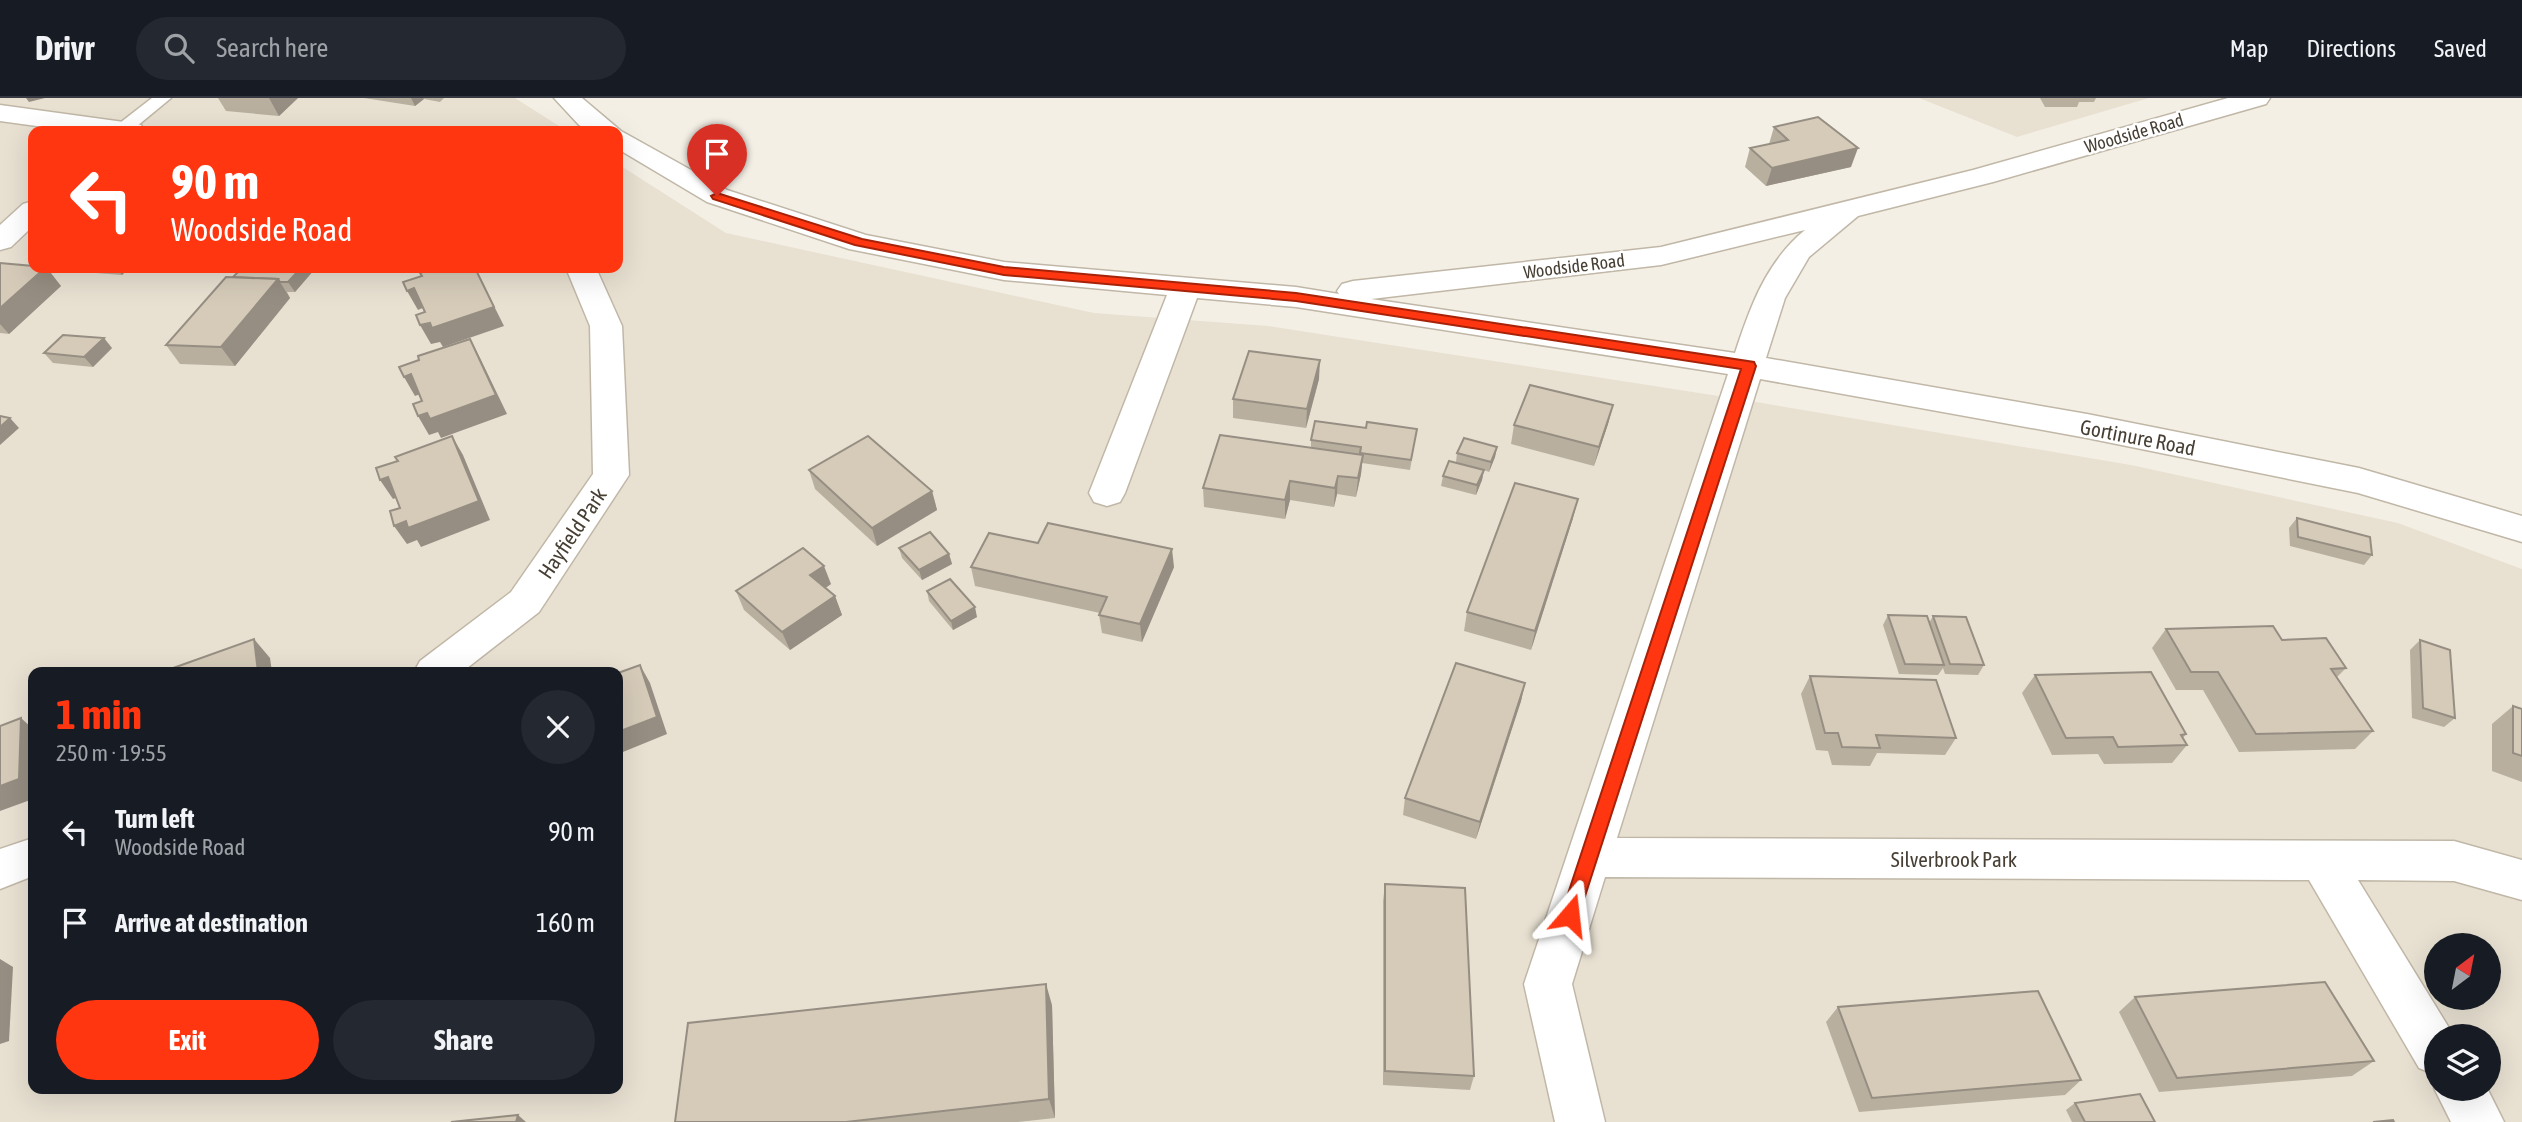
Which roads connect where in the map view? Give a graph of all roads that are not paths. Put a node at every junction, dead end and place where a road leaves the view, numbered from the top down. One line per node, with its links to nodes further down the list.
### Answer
1 (163, 98): 6 (lane)
2 (567, 98): 7 (street)
3 (2257, 98): 9 (street, Woodside Road)
4 (0, 113): 5 (street)
5 (90, 126)
6 (131, 126)
7 (600, 126)
8 (623, 148): 13 (street, Woodside Road)
9 (1848, 210): 14 (street, Woodside Road); 15 (street, Woodside Road)
10 (28, 215): 11 (street)
11 (0, 241)
12 (583, 273): 18 (street, Hayfield Park)
13 (1186, 287): 14 (street, Woodside Road); 16 (street)
14 (1296, 297): 15 (street, Woodside Road)
15 (1749, 366): 17 (street, Gortinure Road); 19 (street)
16 (1107, 493)
17 (2522, 529)
18 (440, 667)
19 (1588, 857): 21 (street, Silverbrook Park); 26 (street)
20 (28, 858): 22 (street)
21 (2321, 860): 23 (street, Silverbrook Park); 24 (street)
22 (0, 869)
23 (2522, 880)
24 (2424, 1031)
25 (2467, 1101): 27 (street)
26 (1580, 1122)
27 (2479, 1122)

